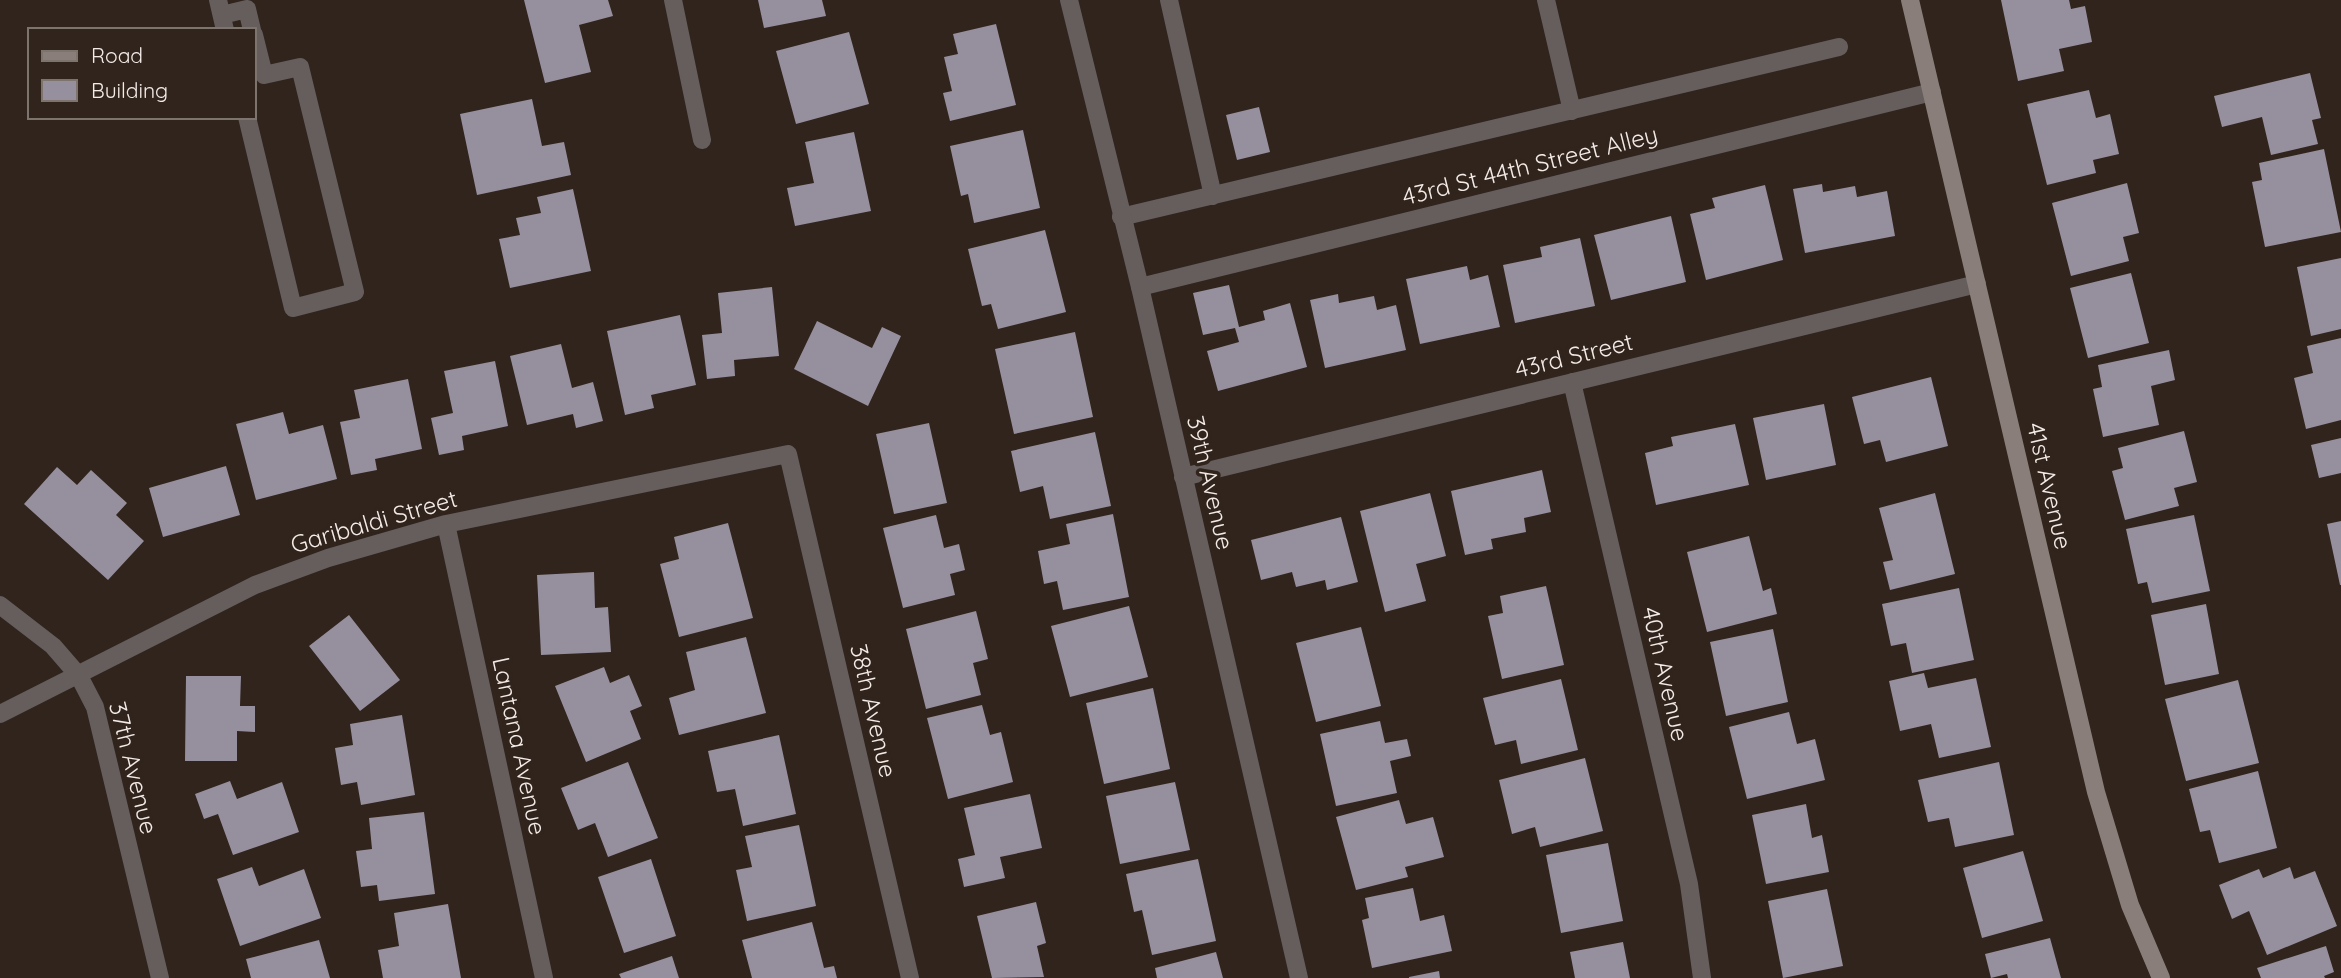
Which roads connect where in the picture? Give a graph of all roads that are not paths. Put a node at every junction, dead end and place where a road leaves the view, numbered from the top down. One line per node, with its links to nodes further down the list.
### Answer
1 (673, 0): 13 (street)
2 (1069, 0): 15 (street, 39th Avenue)
3 (1169, 0): 14 (street)
4 (1546, 0): 11 (street)
5 (1910, 0): 10 (street, 41st Avenue)
6 (222, 15): 7 (street)
7 (252, 28)
8 (256, 44): 12 (street)
9 (1839, 47): 11 (street)
10 (1932, 92): 16 (street, 41st Avenue); 17 (street, 43rd St 44th Street Alley)
11 (1572, 111): 14 (street)
12 (247, 119)
13 (702, 139)
14 (1213, 196): 15 (street)
15 (1121, 217): 17 (street, 39th Avenue)
16 (1977, 284): 18 (street, 43rd Street); 30 (street, 41st Avenue)
17 (1140, 287): 20 (street, 39th Avenue)
18 (1572, 382): 20 (street, 43rd Street); 29 (street, 40th Avenue)
19 (788, 454): 21 (street, Garibaldi Street); 27 (street, 38th Avenue)
20 (1183, 477): 28 (street, 39th Avenue)
21 (446, 524): 23 (street, Garibaldi Street); 26 (street, Lantana Avenue)
22 (0, 605): 23 (street, 37th Avenue)
23 (79, 676): 24 (street, Garibaldi Street); 25 (street, 37th Avenue)
24 (0, 714)
25 (160, 978)
26 (544, 978)
27 (910, 978)
28 (1299, 978)
29 (1702, 978)
30 (2161, 978)

